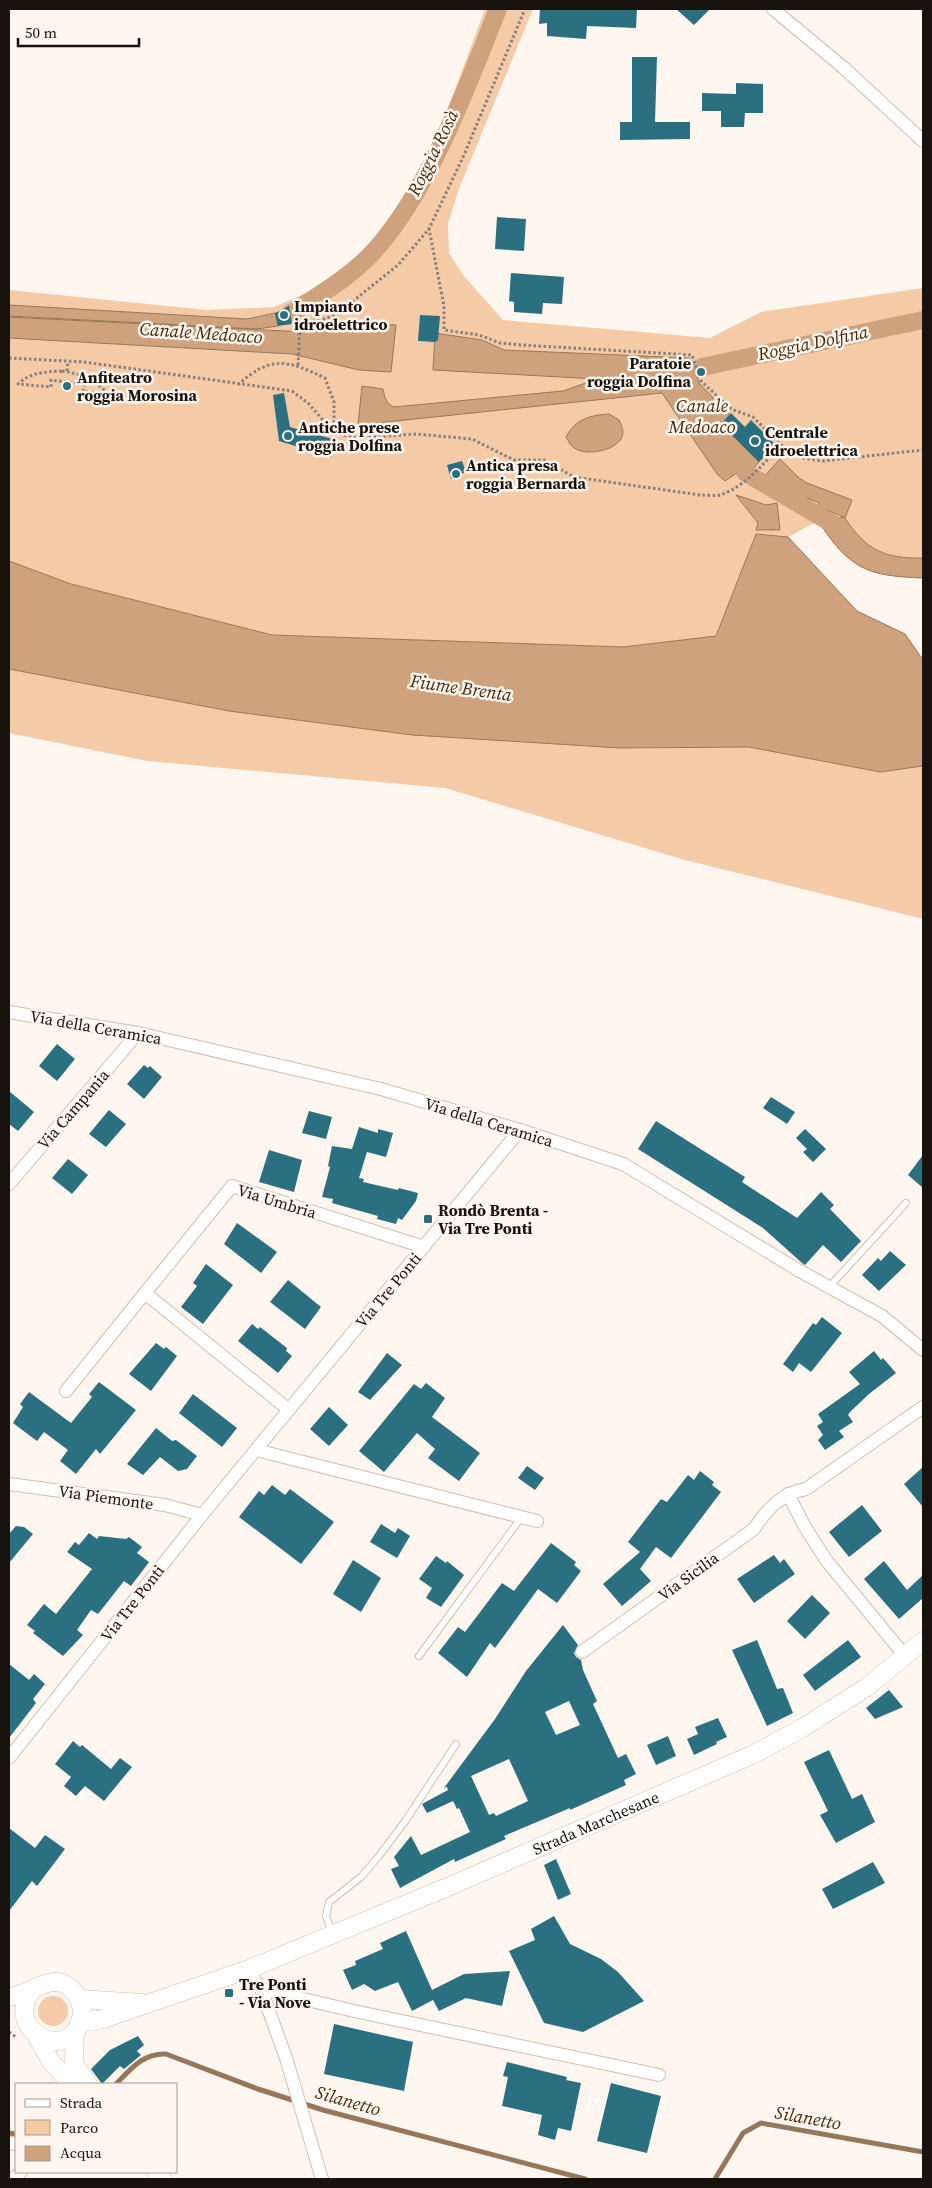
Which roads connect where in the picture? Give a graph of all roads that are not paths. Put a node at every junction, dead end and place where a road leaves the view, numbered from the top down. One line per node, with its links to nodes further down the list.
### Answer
1 (773, 9): 2 (street)
2 (923, 142)
3 (9, 1012): 4 (street, Via della Ceramica)
4 (138, 1033): 5 (street, Via della Ceramica); 6 (street, Via Campania)
5 (520, 1130): 8 (street, Via Tre Ponti); 9 (street, Via della Ceramica)
6 (9, 1184)
7 (906, 1203): 9 (lane)
8 (424, 1247): 10 (street, Via Umbria); 14 (street, Via Tre Ponti)
9 (830, 1286): 11 (street, Via della Ceramica)
10 (145, 1293): 12 (street, Via Umbria); 14 (street)
11 (923, 1350)
12 (66, 1391)
13 (923, 1408): 17 (street, Via Sicilia)
14 (289, 1410): 15 (street, Via Tre Ponti)
15 (256, 1450): 18 (street, Via Tre Ponti); 19 (street)
16 (9, 1484): 18 (street, Via Piemonte)
17 (788, 1494): 22 (street, Via Sicilia); 24 (street)
18 (202, 1515): 26 (street, Via Tre Ponti)
19 (521, 1518): 20 (street); 23 (lane)
20 (537, 1521)
21 (923, 1641): 24 (main road, Strada Marchesane)
22 (582, 1652)
23 (419, 1656)
24 (905, 1656): 27 (main road, Strada Marchesane)
25 (456, 1744): 27 (lane)
26 (9, 1758)
27 (332, 1934): 28 (main road, Strada Marchesane)
28 (249, 1969): 30 (street); 33 (main road, Strada Marchesane)
29 (33, 1989): 31 (main road); 32 (main road); 34 (main road)
30 (261, 1989): 37 (street); 40 (street)
31 (9, 1997)
32 (79, 1999): 33 (main road, Strada Marchesane); 35 (main road)
33 (150, 2004): 35 (main road, Strada Marchesane)
34 (16, 2018): 36 (main road)
35 (77, 2027): 36 (main road); 39 (main road)
36 (37, 2037): 38 (main road)
37 (659, 2075)
38 (71, 2083)
39 (87, 2083)
40 (322, 2179)

